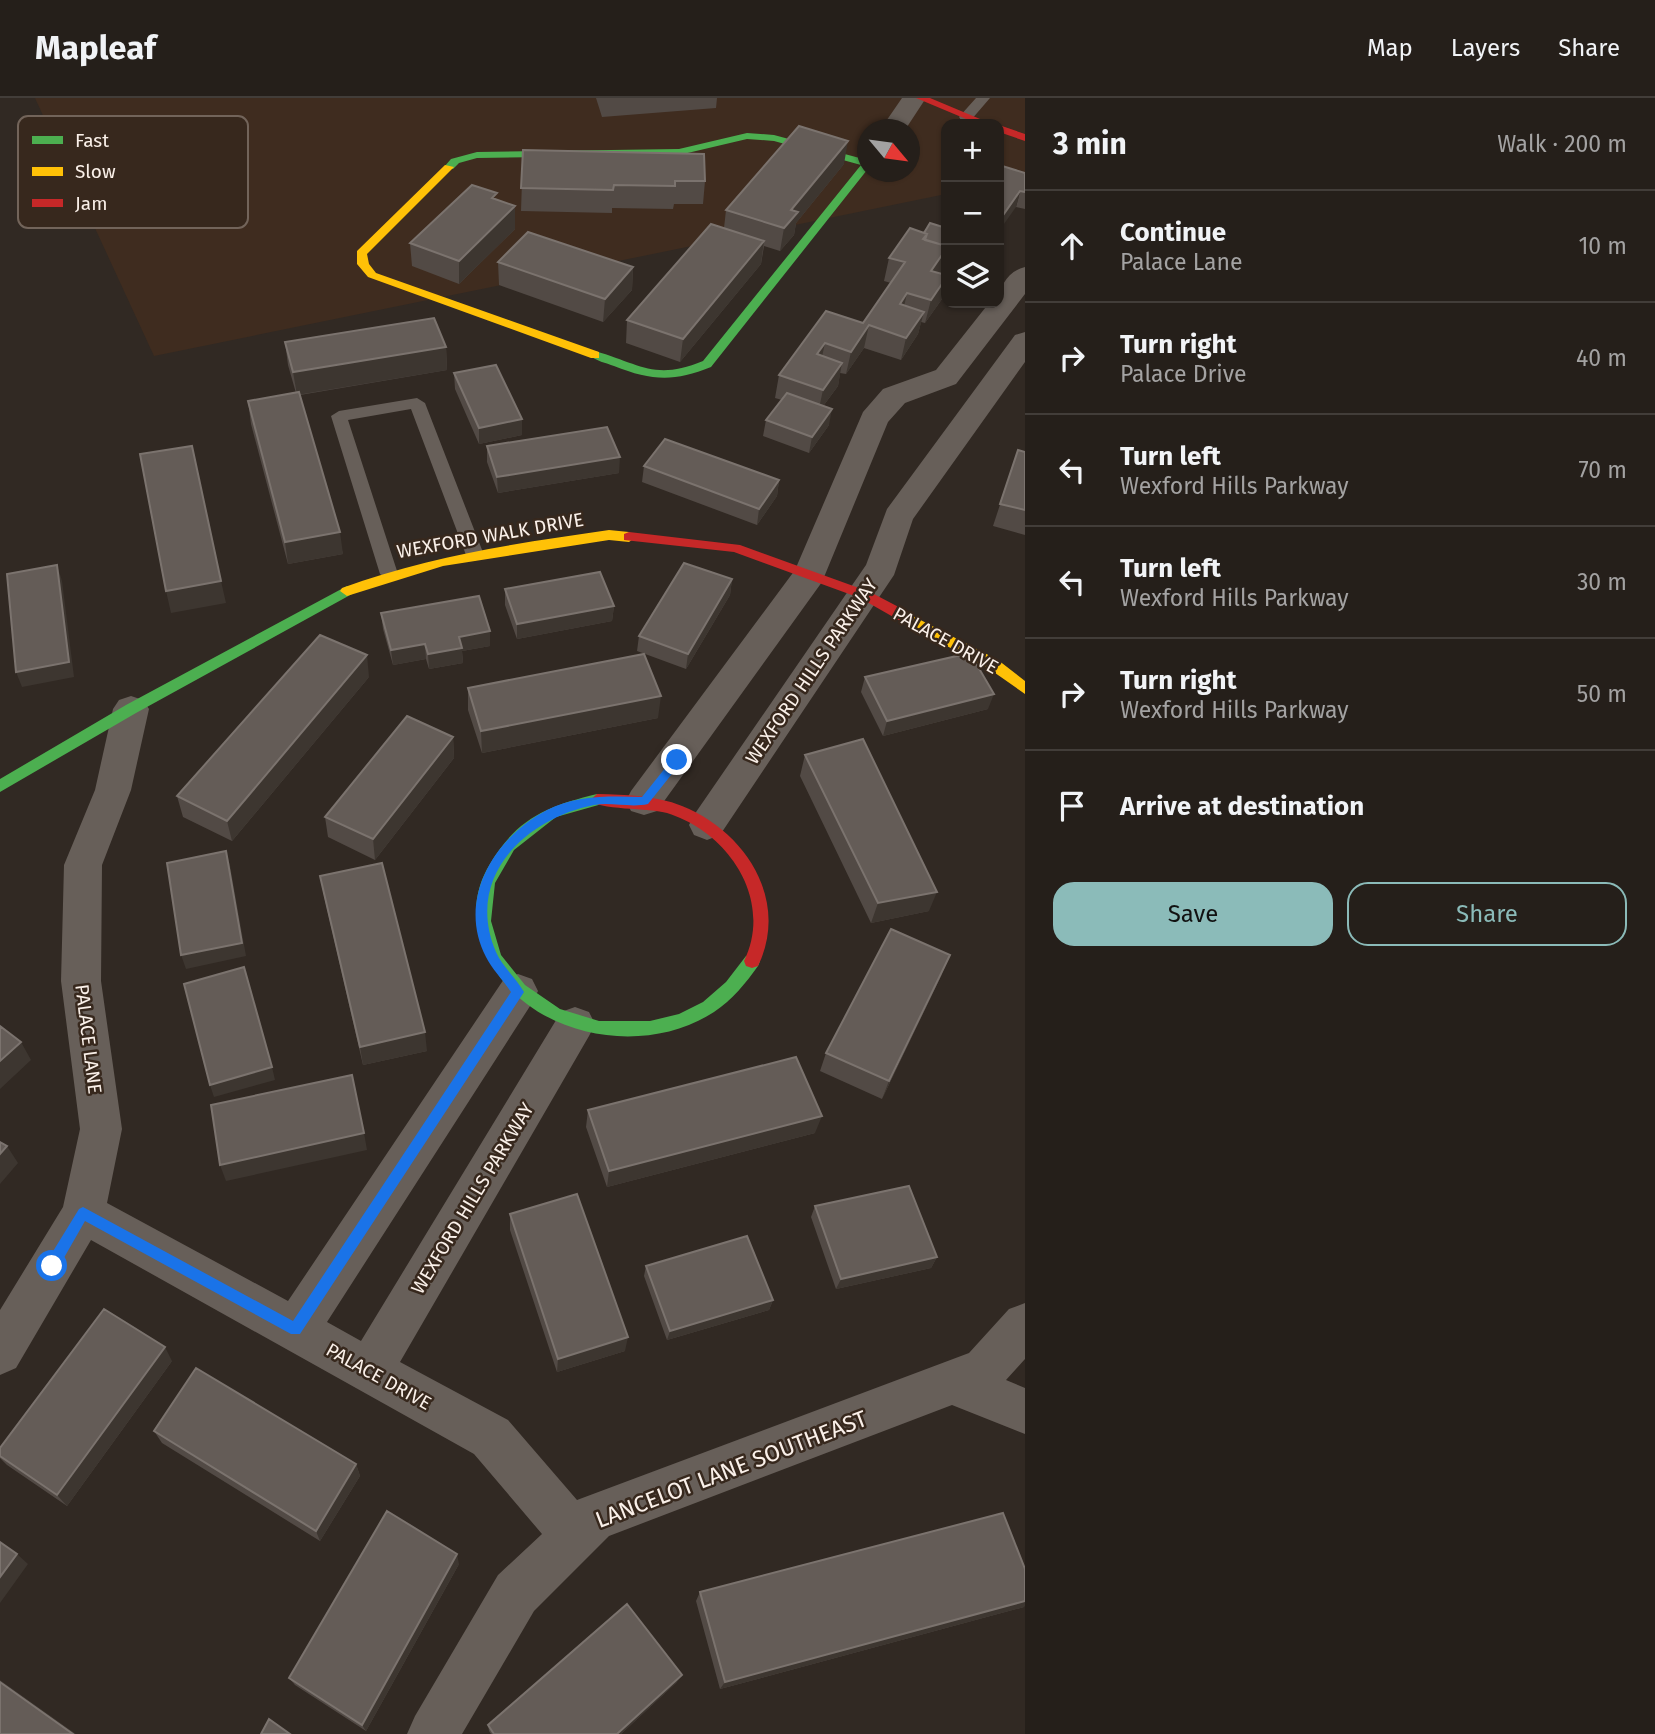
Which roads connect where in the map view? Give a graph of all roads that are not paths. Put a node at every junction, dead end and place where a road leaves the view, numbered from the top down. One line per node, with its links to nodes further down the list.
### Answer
1 (914, 98): 5 (street)
2 (921, 98): 4 (street)
3 (983, 98): 4 (lane)
4 (966, 117): 6 (street)
5 (900, 119)
6 (972, 119)
7 (1004, 130): 8 (street)
8 (1025, 138)
9 (867, 164): 9 (street)
10 (1025, 275): 11 (street)
11 (1013, 309): 15 (street)
12 (1025, 341): 16 (street, WEXFORD HILLS PARKWAY)
13 (475, 555): 14 (street, WEXFORD WALK DRIVE); 14 (lane); 15 (street, WEXFORD WALK DRIVE)
14 (389, 574): 18 (street, WEXFORD WALK DRIVE)
15 (810, 575): 16 (street, WEXFORD WALK DRIVE); 20 (street)
16 (864, 595): 17 (street, PALACE DRIVE); 21 (street, WEXFORD HILLS PARKWAY)
17 (1025, 689)
18 (131, 709): 19 (street, WEXFORD WALK DRIVE); 24 (street, PALACE LANE)
19 (0, 786)
20 (644, 801): 21 (street); 22 (street)
21 (707, 825): 23 (street)
22 (518, 992): 23 (street); 26 (street)
23 (575, 1024): 28 (street, WEXFORD HILLS PARKWAY)
24 (83, 1213): 26 (street, PALACE DRIVE); 27 (street, PALACE LANE)
25 (1025, 1325): 29 (street, LANCELOT LANE SOUTHEAST)
26 (296, 1329): 28 (street, PALACE DRIVE)
27 (0, 1352)
28 (369, 1371): 31 (street, PALACE DRIVE)
29 (955, 1383): 30 (street); 31 (street, LANCELOT LANE SOUTHEAST)
30 (1025, 1411)
31 (575, 1535): 32 (street, LANCELOT LANE SOUTHEAST)
32 (433, 1734)

